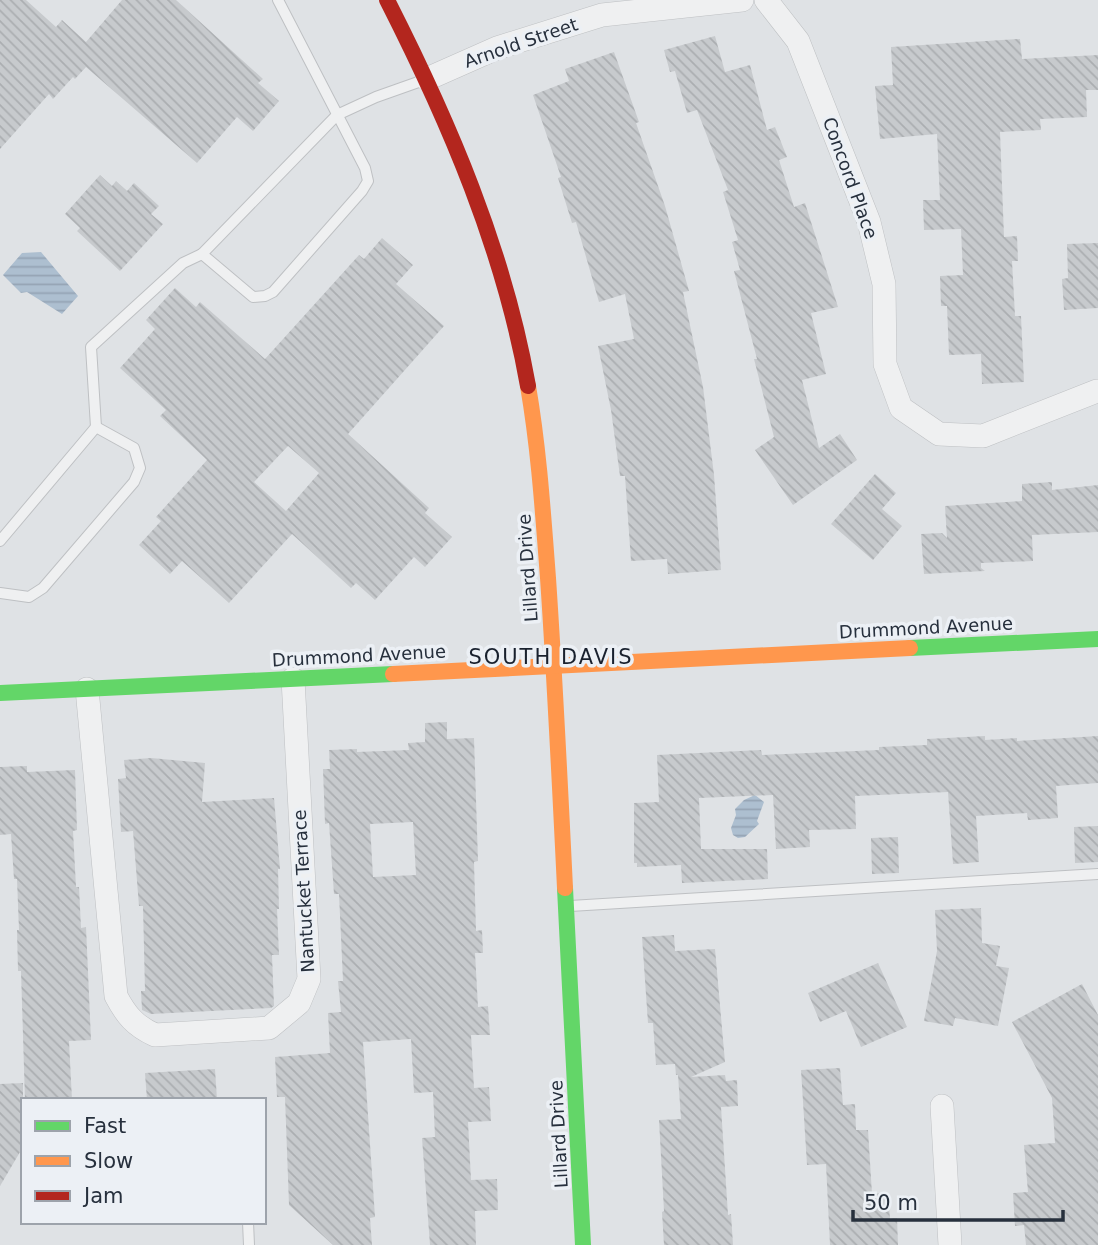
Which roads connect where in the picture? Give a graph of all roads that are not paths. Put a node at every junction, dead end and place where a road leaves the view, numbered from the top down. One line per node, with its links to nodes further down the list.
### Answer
1 (278, 0): 6 (lane)
2 (387, 0): 5 (street, Lillard Drive)
3 (741, 0): 5 (street, Arnold Street)
4 (766, 0): 8 (street, Concord Place)
5 (427, 79): 6 (lane); 13 (street, Lillard Drive)
6 (337, 115): 7 (lane); 7 (lane)
7 (202, 254): 9 (lane)
8 (1097, 391)
9 (96, 427): 10 (lane); 11 (lane)
10 (0, 541)
11 (0, 593)
12 (1098, 639): 13 (street, Drummond Avenue)
13 (554, 665): 14 (street, Drummond Avenue); 18 (street, Lillard Drive)
14 (293, 679): 15 (street, Drummond Avenue); 15 (street, Nantucket Terrace)
15 (87, 689): 16 (street, Drummond Avenue)
16 (0, 694)
17 (1098, 874): 18 (lane)
18 (566, 906): 22 (street, Lillard Drive)
19 (942, 1106): 23 (street)
20 (248, 1224): 21 (lane)
21 (249, 1245)
22 (583, 1245)
23 (950, 1245)

